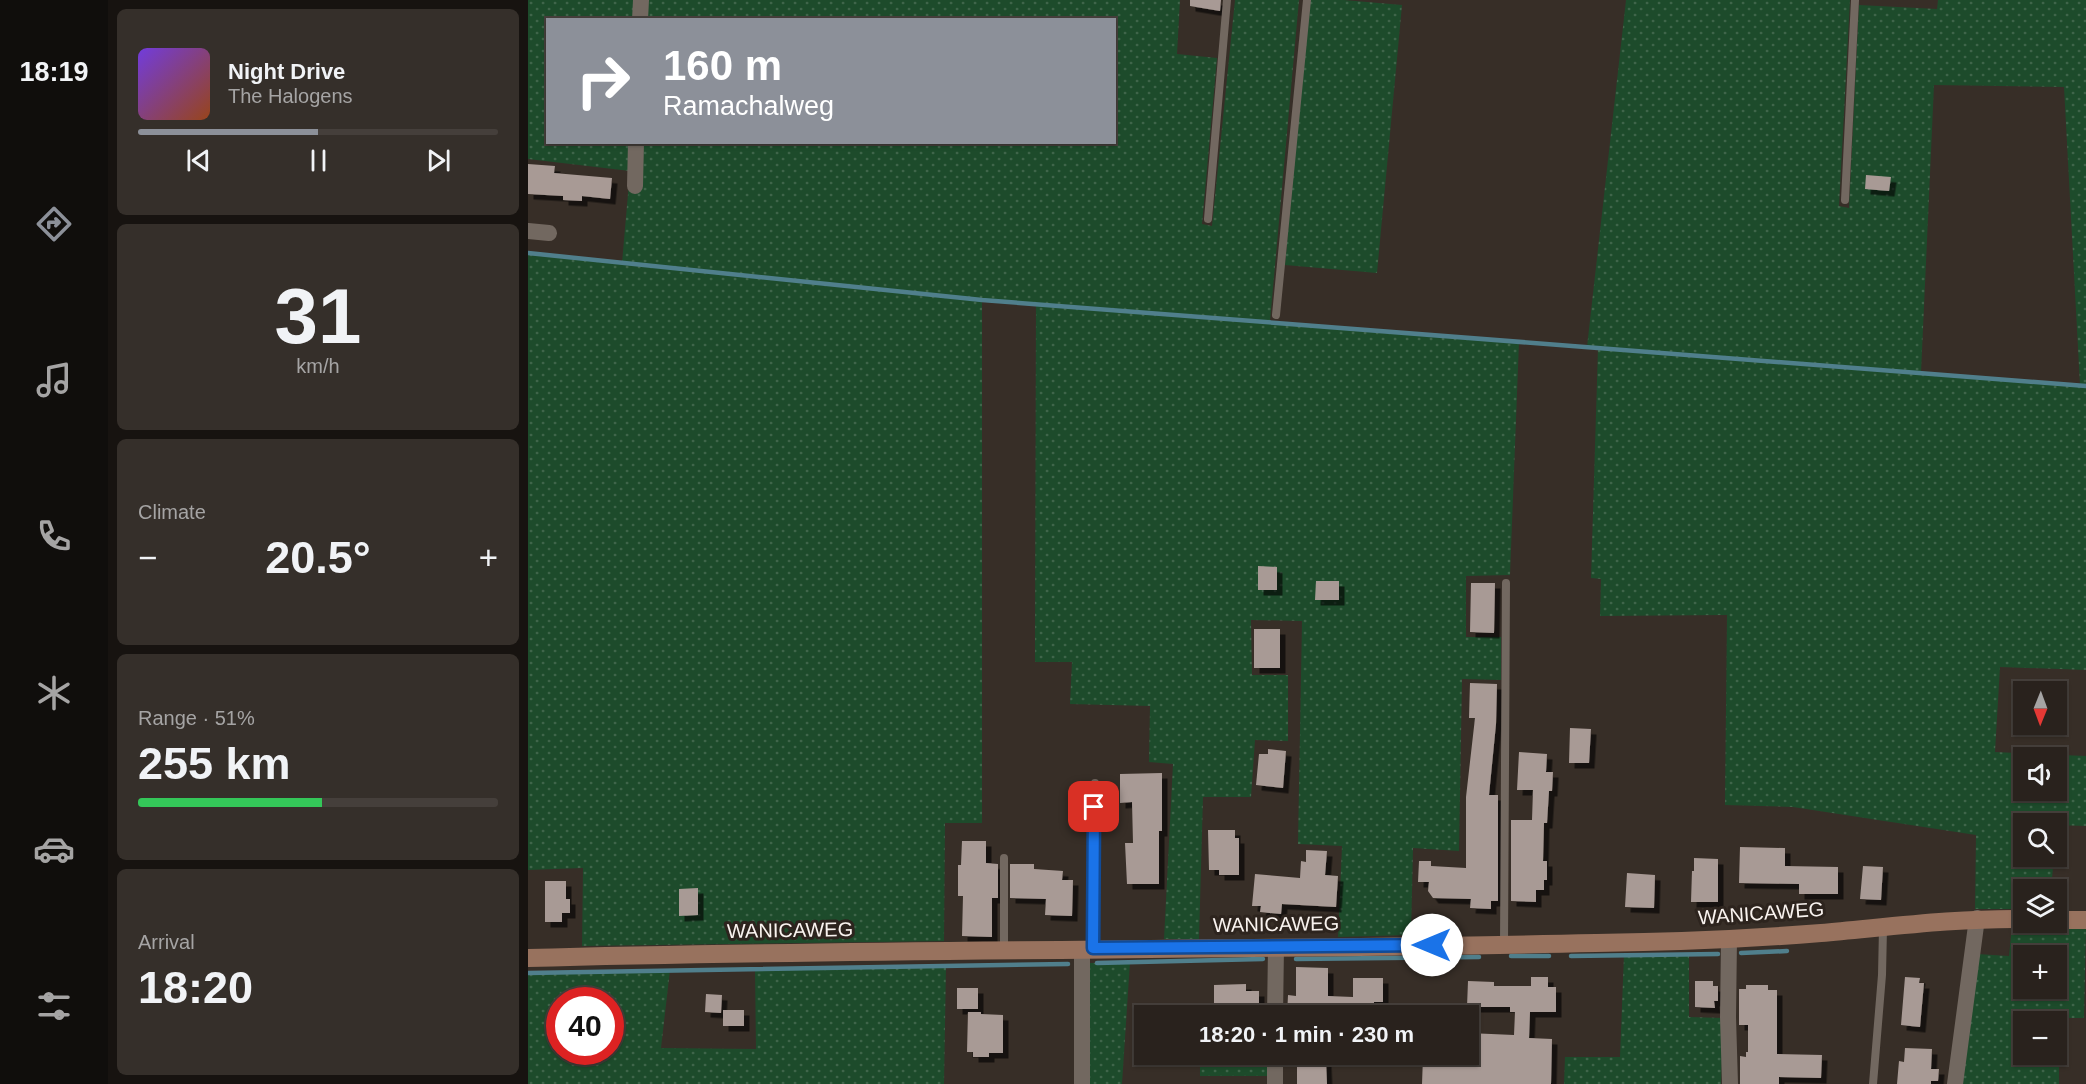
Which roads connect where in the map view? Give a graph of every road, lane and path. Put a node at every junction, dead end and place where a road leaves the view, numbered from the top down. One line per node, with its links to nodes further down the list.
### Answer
1 (641, 0): 5 (street)
2 (1227, 0): 9 (lane)
3 (1307, 0): 12 (lane)
4 (1855, 0): 8 (lane)
5 (640, 18)
6 (636, 144): 7 (street)
7 (635, 186)
8 (1845, 200)
9 (1208, 219)
10 (528, 231): 11 (street)
11 (549, 233)
12 (1276, 315)
13 (1506, 583): 22 (lane)
14 (1095, 783): 25 (lane)
15 (1004, 858): 24 (lane)
16 (1977, 918): 17 (street, WANICAWEG); 20 (street, WANICAWEG); 33 (street)
17 (2013, 919)
18 (2067, 920): 19 (street)
19 (2086, 920)
20 (1883, 928): 21 (street, WANICAWEG); 32 (lane)
21 (1729, 939): 22 (street, WANICAWEG); 31 (street)
22 (1504, 945): 23 (street, WANICAWEG)
23 (1276, 946): 25 (street, WANICAWEG); 27 (street)
24 (1004, 949): 25 (street, WANICAWEG); 26 (street, WANICAWEG)
25 (1088, 949): 29 (street)
26 (528, 958)
27 (1275, 1005)
28 (1275, 1065): 30 (street)
29 (1082, 1084)
30 (1275, 1084)
31 (1730, 1084)
32 (1873, 1084)
33 (1955, 1084)

